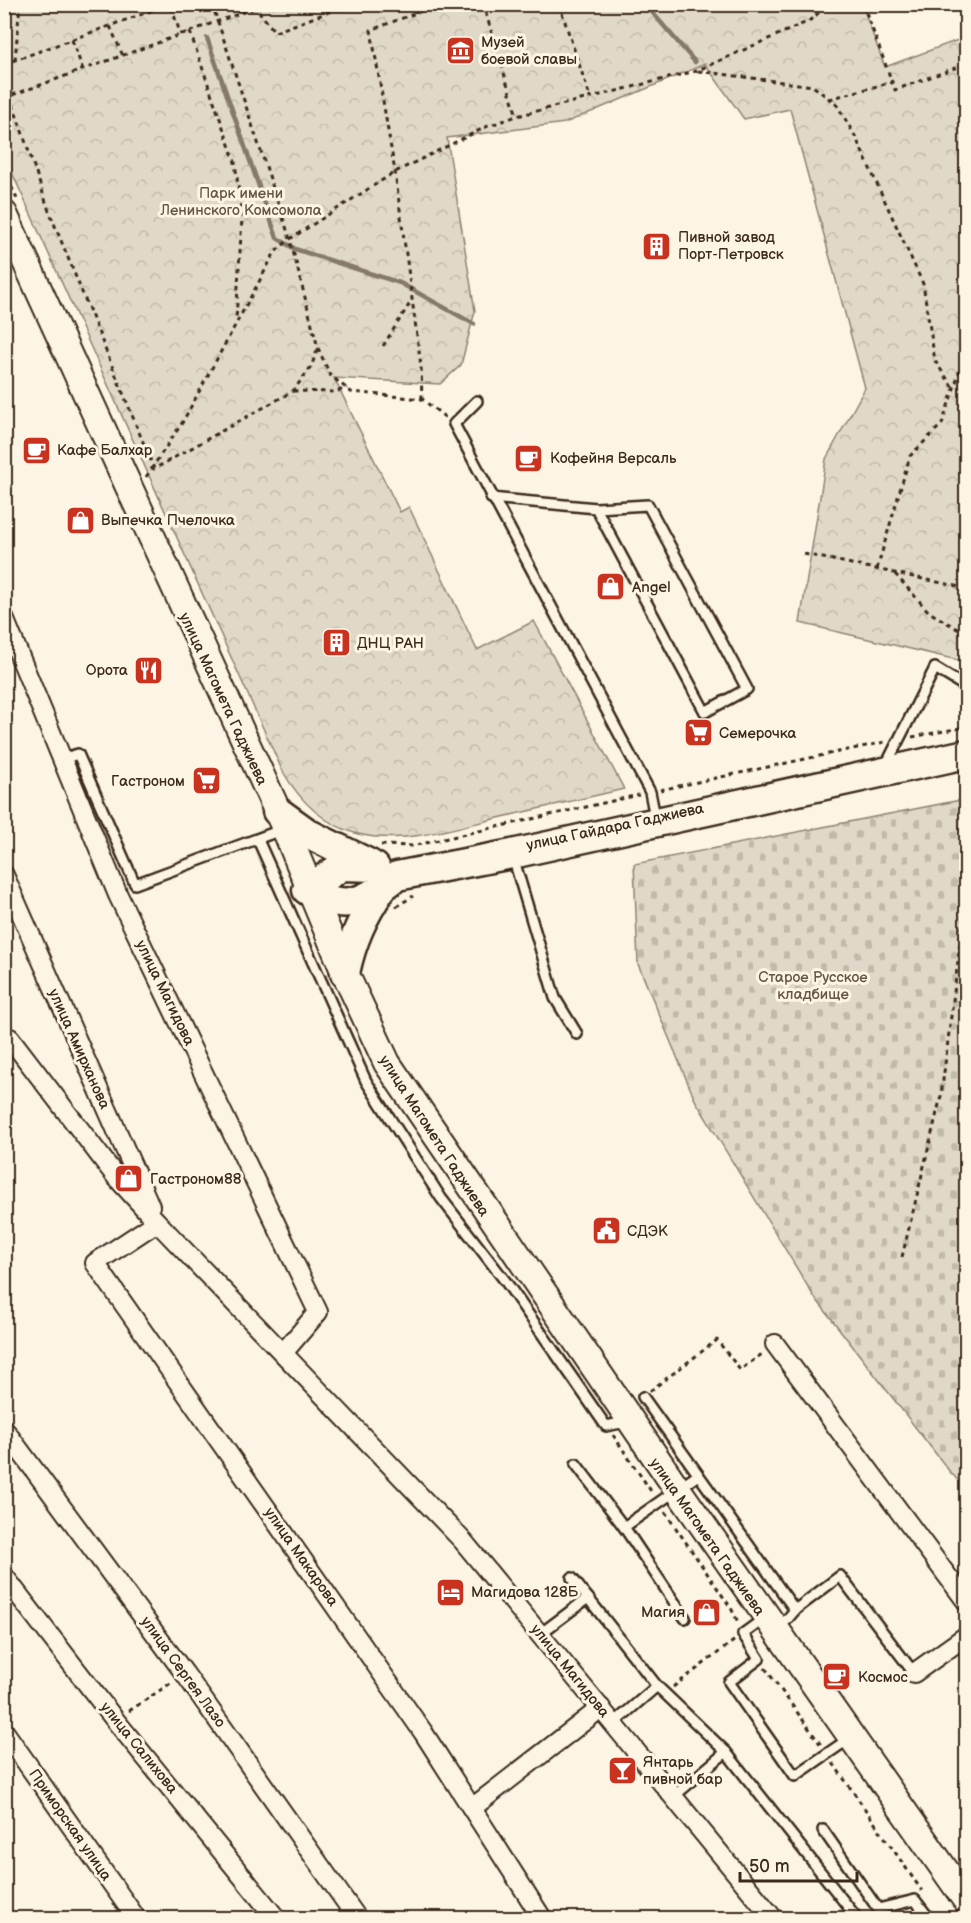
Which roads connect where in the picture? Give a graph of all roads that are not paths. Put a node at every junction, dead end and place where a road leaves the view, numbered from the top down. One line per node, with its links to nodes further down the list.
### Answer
1 (11, 207): 12 (main road, улица Магомета Гаджиева)
2 (4, 224): 12 (main road, улица Магомета Гаджиева)
3 (477, 401): 4 (lane)
4 (491, 498): 5 (lane); 11 (lane)
5 (596, 508): 5 (lane)
6 (4, 618): 9 (street, улица Магидова)
7 (966, 687): 10 (lane)
8 (966, 752): 10 (main road, улица Гайдара Гаджиева)
9 (62, 759): 13 (lane); 23 (street, улица Магидова)
10 (884, 770): 11 (main road, улица Гайдара Гаджиева); 14 (main road, улица Гайдара Гаджиева)
11 (653, 805): 14 (main road, улица Гайдара Гаджиева)
12 (279, 820): 13 (lane); 15 (main road, улица Гайдара Гаджиева); 17 (main road, улица Магомета Гаджиева)
13 (258, 840): 25 (lane)
14 (511, 852): 15 (main road, улица Гайдара Гаджиева); 19 (lane)
15 (382, 869): 17 (main road); 18 (main road)
16 (4, 875): 21 (street, улица Амирханова)
17 (309, 890): 18 (main road, улица Магомета Гаджиева); 25 (main road, улица Магомета Гаджиева)
18 (345, 973): 28 (main road, улица Магомета Гаджиева)
19 (578, 1035)
20 (6, 1037): 21 (street, улица Магидова)
21 (157, 1222): 23 (street, улица Магидова); 47 (street, улица Макарова)
22 (775, 1344): 33 (street)
23 (283, 1353): 37 (street, улица Магидова)
24 (643, 1397): 28 (lane)
25 (616, 1424): 28 (main road, улица Магомета Гаджиева)
26 (4, 1429): 53 (street, улица Сергея Лазо)
27 (576, 1464): 29 (lane)
28 (677, 1490): 29 (lane); 34 (lane); 36 (main road, улица Магомета Гаджиева)
29 (624, 1527): 35 (lane)
30 (4, 1576): 52 (street, улица Салихова)
31 (572, 1578): 32 (lane)
32 (588, 1598): 37 (lane); 40 (lane)
33 (966, 1601)
34 (795, 1610): 36 (lane); 39 (lane)
35 (685, 1618)
36 (770, 1622): 44 (main road, улица Магомета Гаджиева); 44 (lane)
37 (540, 1634): 41 (street, улица Магидова)
38 (966, 1636): 39 (street)
39 (914, 1673)
40 (661, 1690): 42 (lane); 45 (lane)
41 (601, 1708): 42 (street, улица Магидова); 47 (street)
42 (613, 1724): 46 (street, улица Магидова)
43 (4, 1731): 51 (street, Приморская улица)
44 (850, 1737): 49 (main road, улица Магомета Гаджиева); 50 (main road, улица Магомета Гаджиева)
45 (726, 1752): 46 (lane); 56 (lane)
46 (673, 1797): 55 (street, улица Магидова)
47 (472, 1808): 54 (street, улица Макарова)
48 (823, 1830): 57 (lane)
49 (966, 1900)
50 (966, 1907)
51 (136, 1918)
52 (276, 1918)
53 (357, 1918)
54 (542, 1918)
55 (773, 1918)
56 (857, 1918)
57 (929, 1918)

